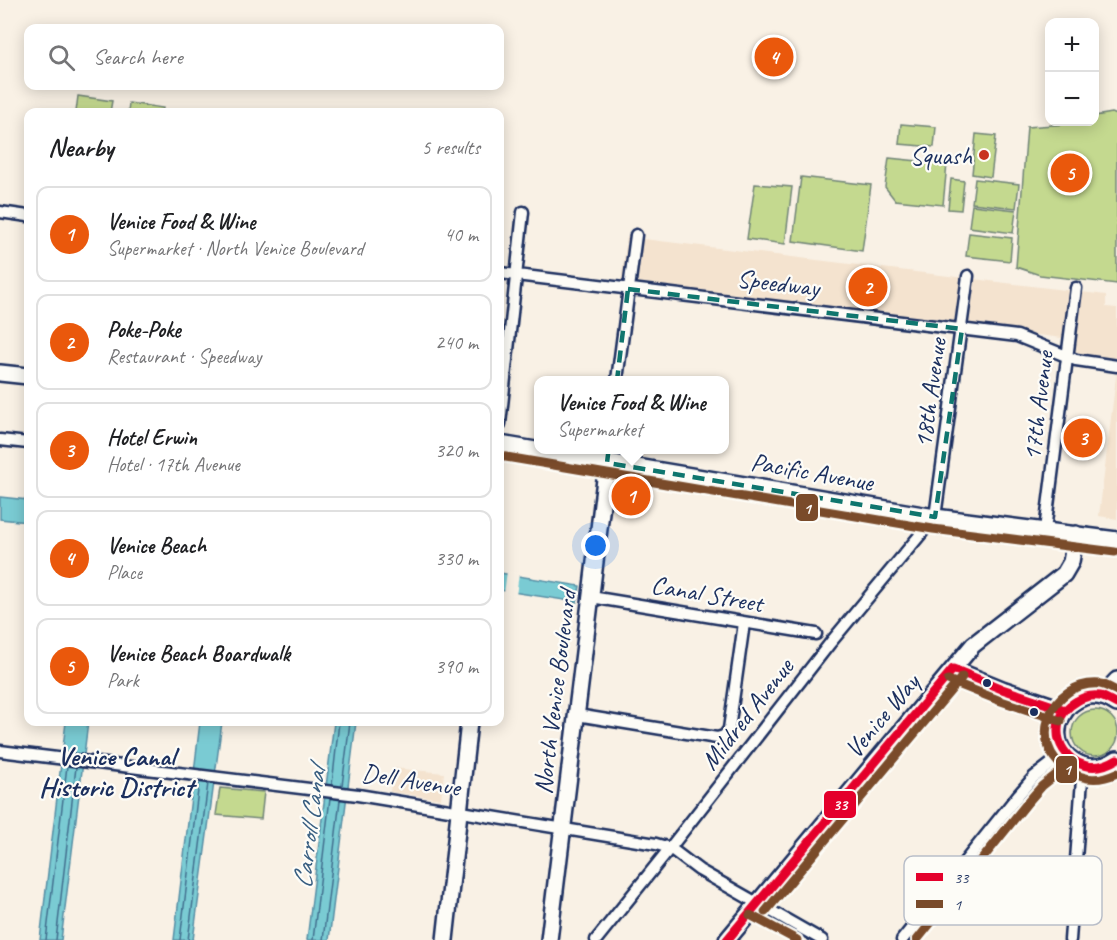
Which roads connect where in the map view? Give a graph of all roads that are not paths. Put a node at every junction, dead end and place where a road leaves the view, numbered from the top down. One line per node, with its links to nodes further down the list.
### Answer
1 (0, 212): 3 (street)
2 (523, 212): 6 (street)
3 (24, 215)
4 (636, 235): 9 (street)
5 (504, 273): 6 (street, Speedway)
6 (517, 275): 9 (street, Speedway); 16 (street)
7 (968, 276): 10 (street, 18th Avenue)
8 (1076, 288): 11 (street, 17th Avenue)
9 (628, 289): 10 (street, Speedway); 15 (street)
10 (962, 329): 11 (street, Speedway); 23 (street, 18th Avenue)
11 (1066, 357): 12 (street, Speedway); 24 (street, 17th Avenue)
12 (1117, 366)
13 (0, 373): 14 (main road)
14 (24, 376)
15 (618, 376)
16 (504, 389)
17 (0, 440): 18 (street)
18 (24, 443)
19 (504, 444): 20 (main road, Pacific Avenue)
20 (534, 448)
21 (590, 454): 22 (main road, Pacific Avenue)
22 (608, 456): 23 (main road, Pacific Avenue); 27 (main road, North Venice Boulevard)
23 (935, 517): 24 (main road, Pacific Avenue); 43 (street, Mildred Avenue)
24 (1045, 530): 25 (main road, Pacific Avenue)
25 (1076, 534): 26 (main road, Pacific Avenue); 30 (main road, Venice Way)
26 (1117, 540)
27 (591, 597): 28 (street, Canal Street); 35 (main road, North Venice Boulevard)
28 (744, 623): 29 (street, Canal Street); 35 (street)
29 (816, 634)
30 (953, 669): 34 (main road); 46 (main road, Venice Way)
31 (1117, 680): 32 (main road)
32 (1102, 696): 33 (main road); 34 (main road)
33 (1117, 704)
34 (1065, 710): 38 (main road)
35 (577, 715): 42 (main road, North Venice Boulevard)
36 (468, 726): 41 (main road)
37 (0, 751): 41 (street, Dell Avenue)
38 (1065, 753): 40 (main road); 44 (street)
39 (1117, 759): 40 (main road)
40 (1083, 766): 45 (street)
41 (458, 810): 42 (street, Dell Avenue); 49 (main road)
42 (562, 827): 43 (street, Dell Avenue); 50 (main road, North Venice Boulevard)
43 (670, 848): 46 (street); 51 (street, Mildred Avenue)
44 (969, 856)
45 (1076, 856)
46 (756, 904): 52 (main road, Venice Way); 53 (street)
47 (914, 925): 54 (street)
48 (1071, 925): 55 (street)
49 (445, 940)
50 (549, 940)
51 (596, 940)
52 (727, 940)
53 (822, 940)
54 (902, 940)
55 (1070, 940)

